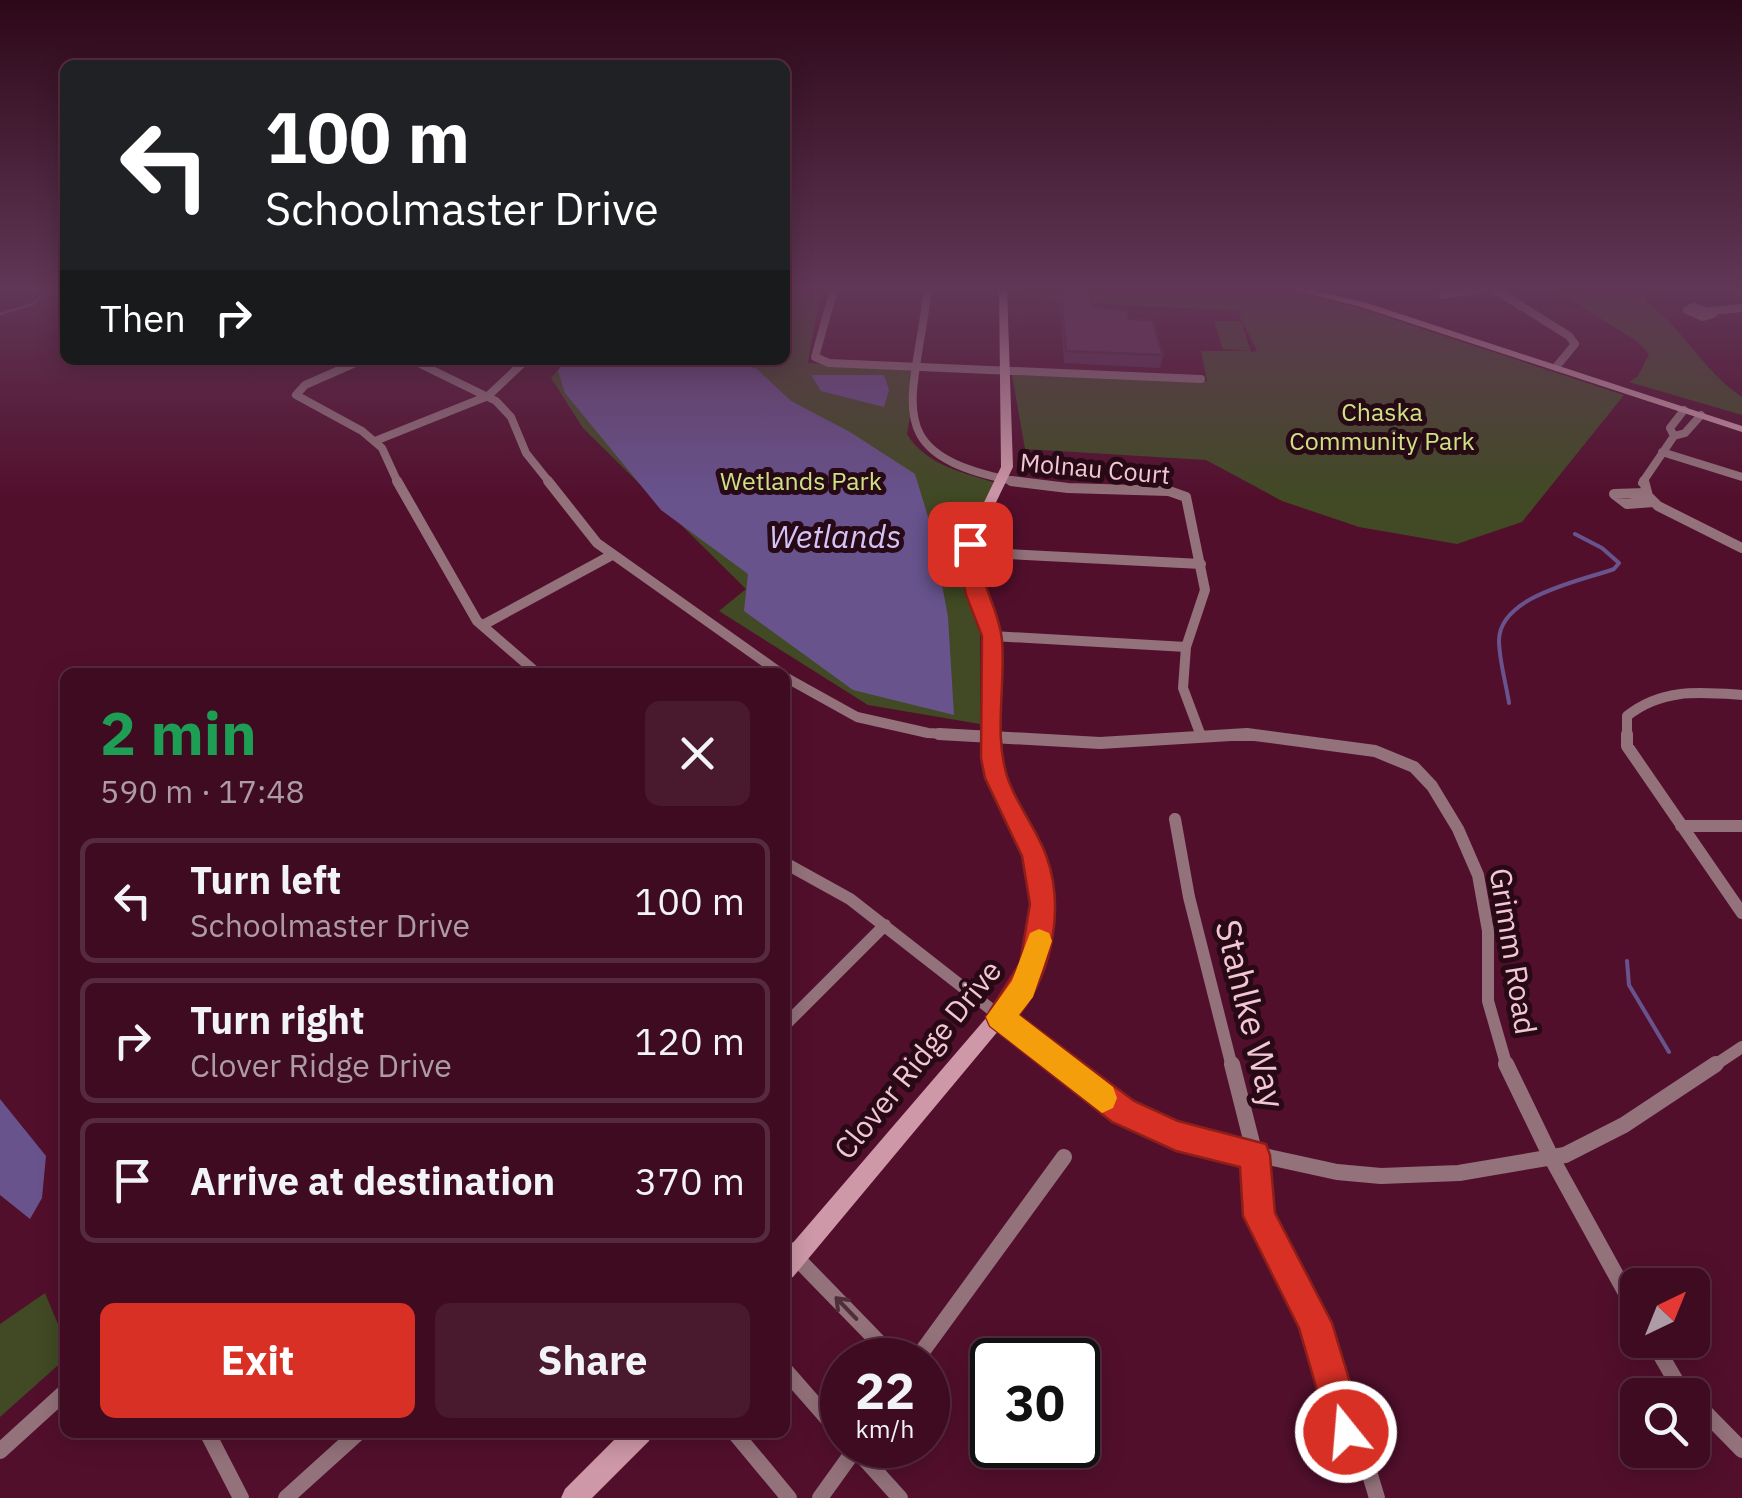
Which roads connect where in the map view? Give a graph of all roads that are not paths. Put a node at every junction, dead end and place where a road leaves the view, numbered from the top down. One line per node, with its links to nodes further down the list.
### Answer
1 (820, 359): 9 (street)
2 (919, 359): 9 (street, Molnau Court)
3 (1004, 359): 11 (street)
4 (1528, 359): 10 (street)
5 (1563, 359): 10 (street)
6 (351, 365): 18 (street)
7 (423, 365): 13 (street)
8 (522, 365): 13 (street)
9 (918, 366): 11 (street); 21 (street, Molnau Court)
10 (1556, 368): 14 (street)
11 (1004, 371): 12 (street); 21 (street)
12 (1201, 379)
13 (488, 396): 18 (street); 26 (street, Grimm Road)
14 (1684, 410): 15 (street); 17 (street)
15 (1700, 415): 16 (street); 17 (street)
16 (1742, 428)
17 (1674, 436): 19 (street)
18 (375, 441): 28 (street)
19 (1662, 452): 20 (street); 22 (street)
20 (1742, 478)
21 (1001, 480): 25 (street); 27 (street, Molnau Court)
22 (1645, 493): 23 (street); 23 (street)
23 (1654, 502): 24 (street)
24 (1742, 548)
25 (970, 552): 27 (street); 29 (street, Clover Ridge Drive)
26 (610, 556): 28 (street); 32 (street, Grimm Road)
27 (1201, 564): 30 (street)
28 (482, 625): 31 (street)
29 (992, 636): 30 (street); 35 (street, Clover Ridge Drive)
30 (1186, 647): 36 (street)
31 (531, 668)
32 (772, 668)
33 (790, 680): 35 (street, Grimm Road)
34 (1742, 695): 38 (street)
35 (992, 736): 36 (street, Grimm Road); 43 (street, Clover Ridge Drive)
36 (1201, 736): 48 (street, Grimm Road)
37 (1176, 819): 46 (street, Stahlke Way)
38 (1681, 826): 39 (street); 41 (street)
39 (1742, 826)
40 (790, 866): 42 (street)
41 (1742, 912)
42 (885, 925): 43 (street); 44 (street)
43 (1000, 1017): 46 (street); 49 (street, Clover Ridge Drive)
44 (790, 1020)
45 (1742, 1047): 48 (street)
46 (1255, 1155): 48 (street); 72 (street, Stahlke Way)
47 (1064, 1157): 53 (street)
48 (1552, 1157): 51 (street, Grimm Road)
49 (790, 1256)
50 (790, 1258): 52 (street, one-way to 50)
51 (1620, 1282)
52 (873, 1338)
53 (932, 1338)
54 (790, 1376): 56 (street)
55 (60, 1396): 62 (street)
56 (820, 1409)
57 (1710, 1417): 63 (street)
58 (210, 1438): 66 (street)
59 (352, 1438): 67 (street)
60 (634, 1438): 68 (street)
61 (739, 1438): 69 (street)
62 (0, 1450)
63 (1742, 1450)
64 (838, 1468): 70 (street)
65 (873, 1468): 71 (street)
66 (241, 1498)
67 (286, 1498)
68 (574, 1498)
69 (789, 1498)
70 (820, 1498)
71 (900, 1498)
72 (1377, 1498)

